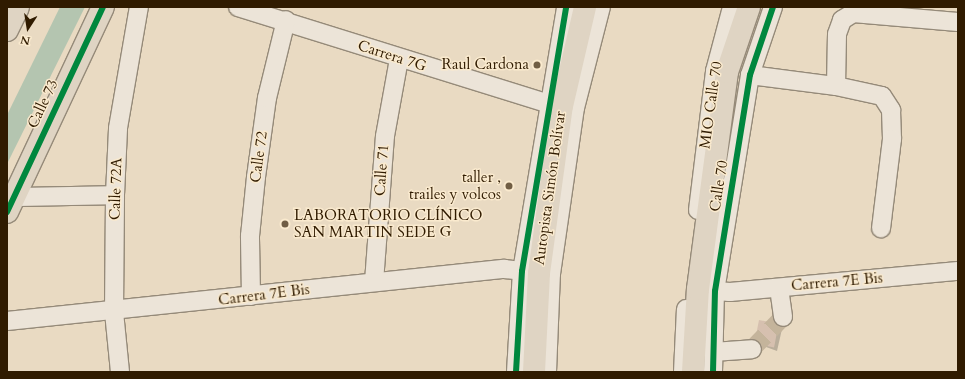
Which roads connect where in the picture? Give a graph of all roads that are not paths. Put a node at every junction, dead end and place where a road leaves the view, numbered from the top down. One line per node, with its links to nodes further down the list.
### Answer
1 (18, 7): 13 (main road)
2 (103, 7): 19 (main road, Calle 73)
3 (139, 7): 18 (street, Calle 72A)
4 (238, 7): 11 (street, Carrera 7G)
5 (566, 7): 17 (street)
6 (585, 7): 34 (main road, Autopista Simón Bolívar)
7 (601, 7): 35 (street)
8 (732, 7): 36 (street, MIO Calle 70)
9 (749, 7): 37 (main road)
10 (772, 7): 15 (street, Calle 70)
11 (286, 20): 14 (street, Carrera 7G); 26 (street, Calle 72)
12 (958, 22): 16 (street)
13 (7, 30)
14 (399, 59): 17 (street, Carrera 7G); 23 (street, Calle 71)
15 (750, 76): 16 (street); 25 (street, Calle 70)
16 (836, 86): 20 (street)
17 (547, 103): 21 (street)
18 (115, 195): 19 (street); 27 (street, Calle 72A)
19 (10, 205)
20 (881, 228)
21 (522, 271): 23 (street, Carrera 7E Bis); 33 (street)
22 (958, 271): 24 (street, Carrera 7E Bis)
23 (374, 282): 26 (street, Carrera 7E Bis)
24 (779, 288): 25 (street, Carrera 7E Bis); 28 (street)
25 (715, 291): 31 (street, Calle 70)
26 (251, 296): 27 (street, Carrera 7E Bis)
27 (114, 312): 29 (street, Carrera 7E Bis); 32 (street, Calle 72A)
28 (783, 317)
29 (7, 321)
30 (752, 349): 31 (street)
31 (713, 352): 38 (street, Calle 70)
32 (120, 372)
33 (516, 372)
34 (534, 372)
35 (547, 372)
36 (683, 372)
37 (693, 372)
38 (713, 372)

